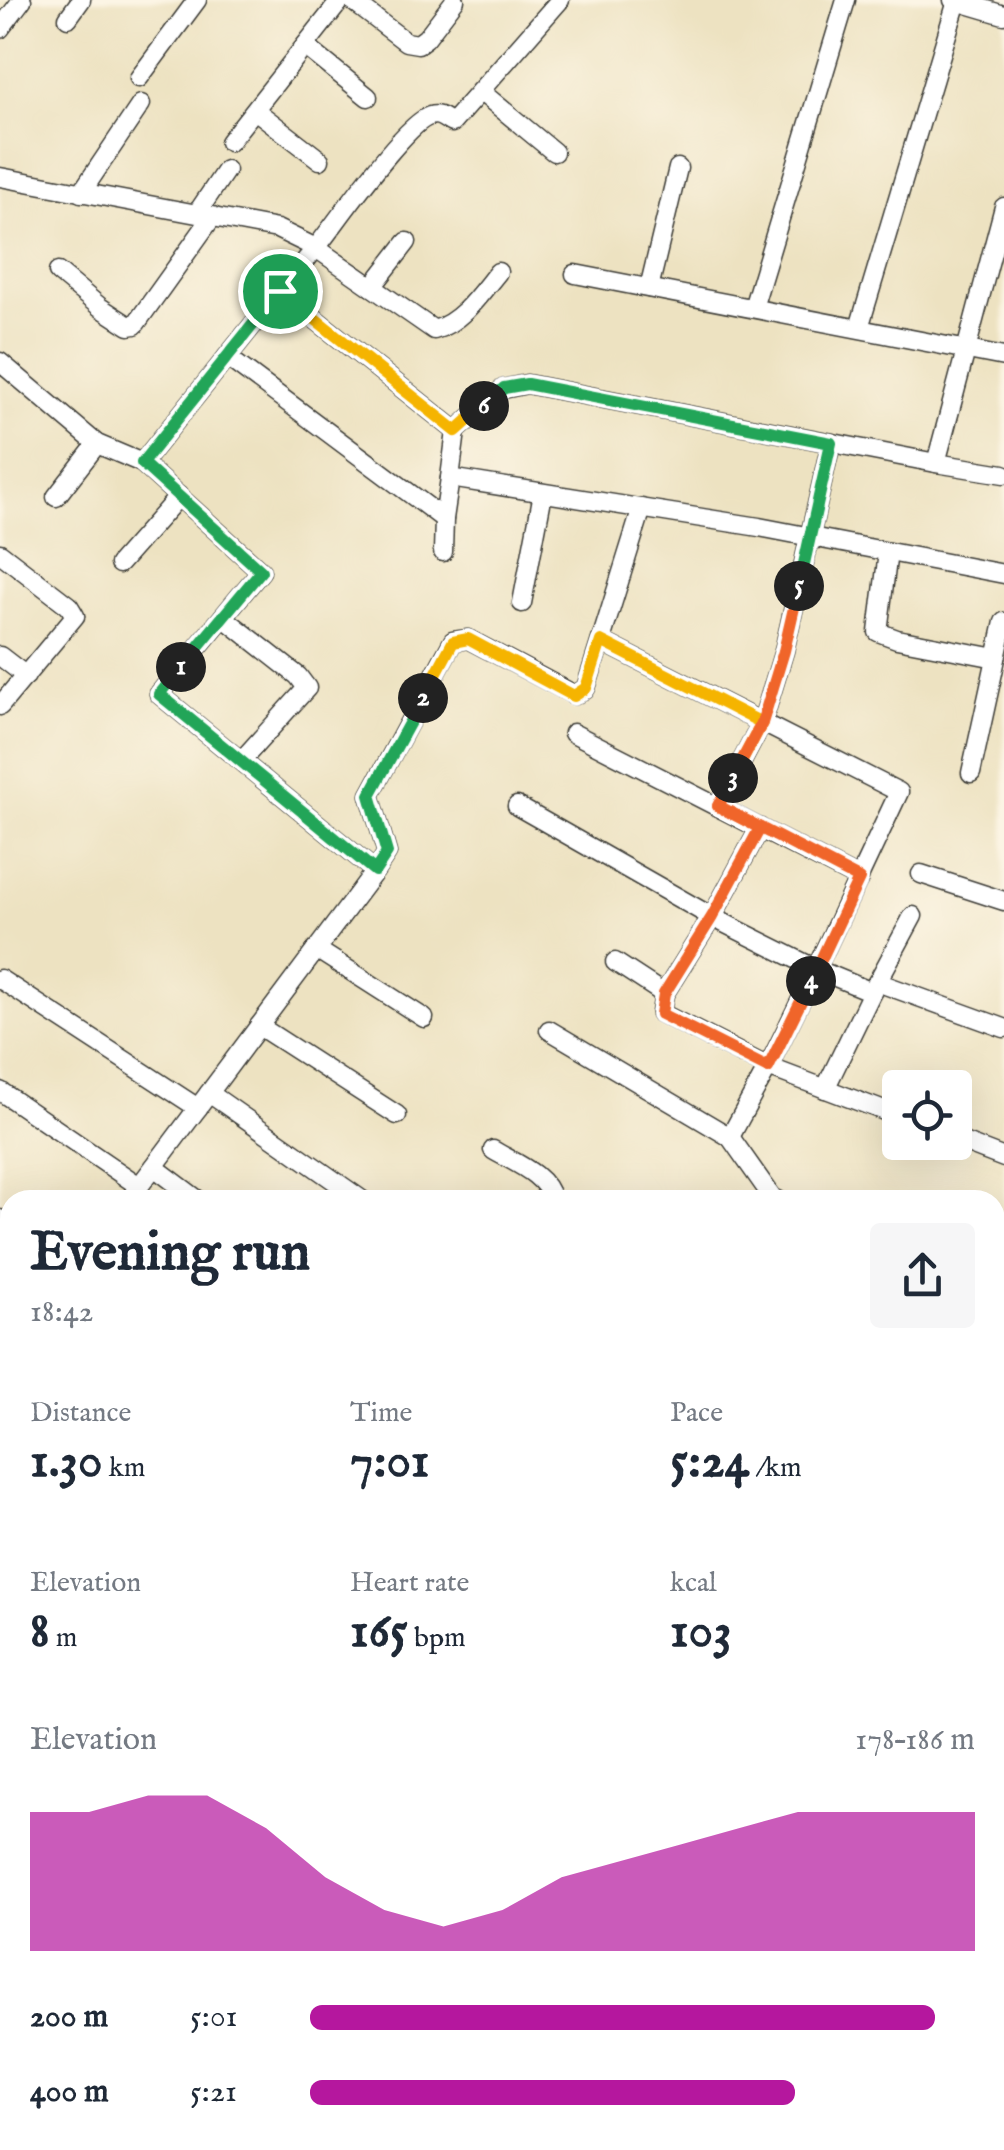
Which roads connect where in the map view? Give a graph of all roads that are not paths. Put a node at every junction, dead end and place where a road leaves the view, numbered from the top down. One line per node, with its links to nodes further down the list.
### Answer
1 (22, 0): 12 (street)
2 (82, 0): 11 (street)
3 (197, 0): 14 (street)
4 (341, 0): 13 (street)
5 (351, 0): 6 (street)
6 (455, 0)
7 (560, 0): 15 (street)
8 (846, 0): 36 (street)
9 (955, 1): 10 (street); 37 (street)
10 (1004, 15)
11 (68, 18)
12 (0, 29)
13 (304, 46): 16 (street); 18 (street)
14 (139, 78)
15 (480, 91): 20 (street); 29 (street)
16 (368, 97)
17 (142, 104): 25 (street)
18 (255, 110): 19 (street); 21 (street)
19 (229, 142)
20 (554, 152)
21 (320, 160)
22 (678, 168): 34 (street)
23 (226, 170): 27 (street)
24 (0, 177): 25 (street)
25 (81, 193): 27 (street)
26 (1004, 206): 38 (street)
27 (205, 214): 29 (street); 30 (street)
28 (407, 242): 33 (street)
29 (316, 248): 33 (street); 35 (street)
30 (58, 272)
31 (498, 272): 33 (street)
32 (575, 274): 34 (street)
33 (372, 287)
34 (650, 288): 36 (street)
35 (280, 291): 40 (street); 42 (street)
36 (752, 308): 37 (street)
37 (858, 328): 38 (street)
38 (966, 349): 39 (street); 46 (street)
39 (1004, 356)
40 (227, 357): 45 (street); 53 (street)
41 (0, 362): 44 (street)
42 (456, 431): 43 (street); 48 (street)
43 (831, 443): 46 (street); 54 (street)
44 (97, 444): 45 (street); 51 (street)
45 (142, 463): 50 (street)
46 (936, 463): 47 (street)
47 (1004, 474)
48 (450, 478): 49 (street); 53 (street)
49 (543, 493): 52 (street); 60 (street)
50 (179, 496): 58 (street); 61 (street)
51 (56, 497)
52 (642, 508): 54 (street); 63 (street)
53 (444, 519): 55 (street)
54 (809, 538): 56 (street); 68 (street)
55 (443, 552)
56 (888, 552): 59 (street); 65 (street)
57 (0, 554): 66 (street)
58 (119, 564)
59 (1004, 574)
60 (522, 603)
61 (223, 617): 70 (street); 70 (street)
62 (1004, 622): 65 (street)
63 (601, 641): 68 (street); 75 (street)
64 (0, 656): 66 (street)
65 (996, 658): 71 (street)
66 (26, 676): 67 (street)
67 (0, 706)
68 (762, 723): 73 (street); 77 (street)
69 (573, 732): 73 (street)
70 (241, 761): 75 (street)
71 (971, 773)
72 (517, 806): 80 (street)
73 (718, 806): 74 (street)
74 (760, 828): 77 (street); 80 (street)
75 (375, 871): 81 (street)
76 (921, 874): 78 (street)
77 (859, 879): 83 (street)
78 (1004, 901)
79 (913, 916): 85 (street)
80 (712, 917): 83 (street); 86 (street)
81 (316, 949): 87 (street); 88 (street)
82 (614, 962): 86 (street)
83 (816, 970): 85 (street); 91 (street)
84 (0, 978): 94 (street)
85 (874, 987): 89 (street); 92 (street)
86 (664, 994): 91 (street)
87 (424, 1018)
88 (259, 1026): 94 (street); 96 (street)
89 (1004, 1028)
90 (548, 1030): 97 (street)
91 (768, 1068): 92 (street); 97 (street)
92 (825, 1089): 95 (street)
93 (0, 1091): 102 (street)
94 (204, 1100): 101 (street); 105 (street)
95 (882, 1111)
96 (397, 1115)
97 (730, 1137): 107 (street)
98 (972, 1146): 100 (street)
99 (493, 1150): 106 (street)
100 (1004, 1158)
101 (154, 1167): 103 (street); 104 (street)
102 (130, 1190)
103 (136, 1190)
104 (185, 1190)
105 (346, 1190)
106 (549, 1190)
107 (766, 1190)

